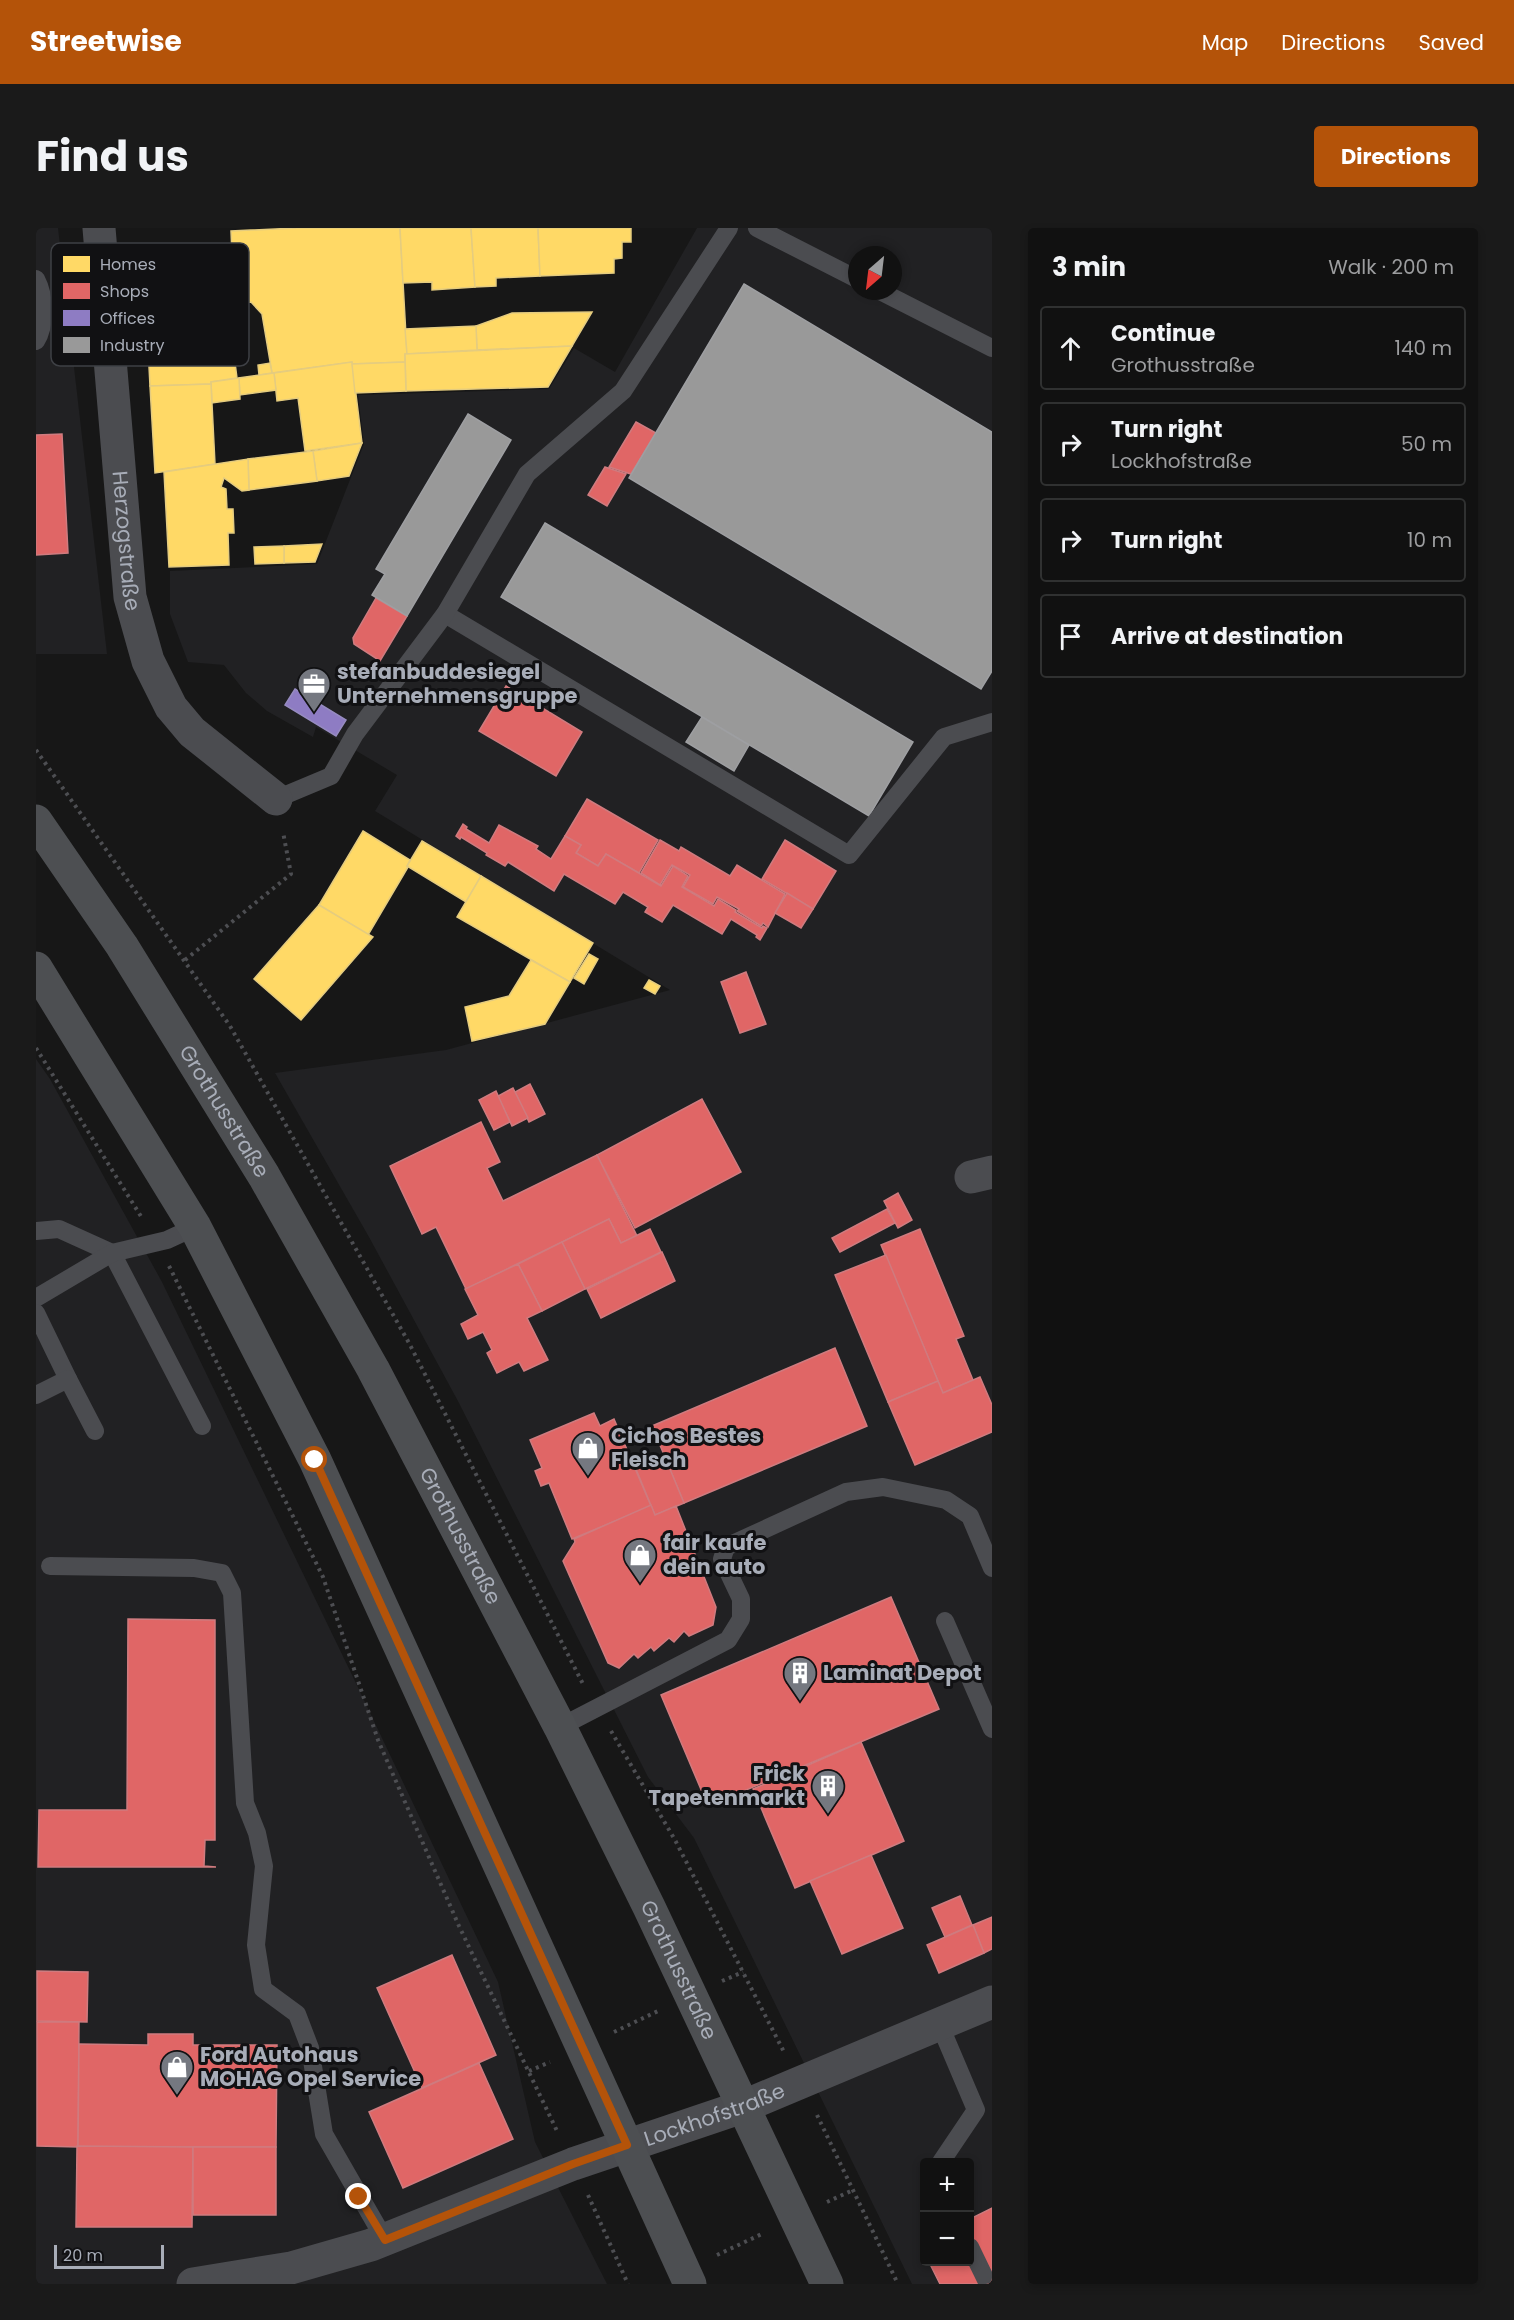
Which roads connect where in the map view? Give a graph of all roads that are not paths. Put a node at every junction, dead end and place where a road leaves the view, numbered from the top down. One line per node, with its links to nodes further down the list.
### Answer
1 (99, 228): 4 (street, Herzogstraße)
2 (729, 228): 11 (lane)
3 (757, 228): 5 (lane)
4 (100, 243)
5 (848, 274)
6 (36, 279): 8 (lane)
7 (898, 300): 9 (lane)
8 (36, 341)
9 (992, 348)
10 (111, 366): 13 (street, Herzogstraße)
11 (445, 614): 12 (lane); 13 (lane)
12 (992, 722)
13 (276, 799)
14 (36, 821): 28 (main road, Grothusstraße)
15 (38, 975): 16 (main road)
16 (195, 1227): 18 (lane); 34 (main road)
17 (36, 1231): 18 (lane)
18 (112, 1253): 19 (lane); 23 (lane)
19 (36, 1298)
20 (36, 1313): 21 (lane)
21 (68, 1379): 22 (lane); 24 (lane)
22 (36, 1395)
23 (201, 1426)
24 (95, 1431)
25 (50, 1566): 36 (lane)
26 (992, 1568): 28 (lane)
27 (945, 1621): 29 (lane)
28 (560, 1727): 32 (main road, Grothusstraße)
29 (992, 1729)
30 (992, 2002): 31 (street, Lockhofstraße)
31 (939, 2024): 32 (street, Lockhofstraße); 33 (lane)
32 (742, 2107): 34 (street, Lockhofstraße); 40 (main road, Grothusstraße)
33 (984, 2108): 35 (lane)
34 (627, 2145): 36 (street, Lockhofstraße); 39 (main road)
35 (945, 2158)
36 (385, 2240): 38 (street, Lockhofstraße)
37 (974, 2257): 41 (lane)
38 (194, 2284)
39 (690, 2284)
40 (827, 2284)
41 (988, 2284)

